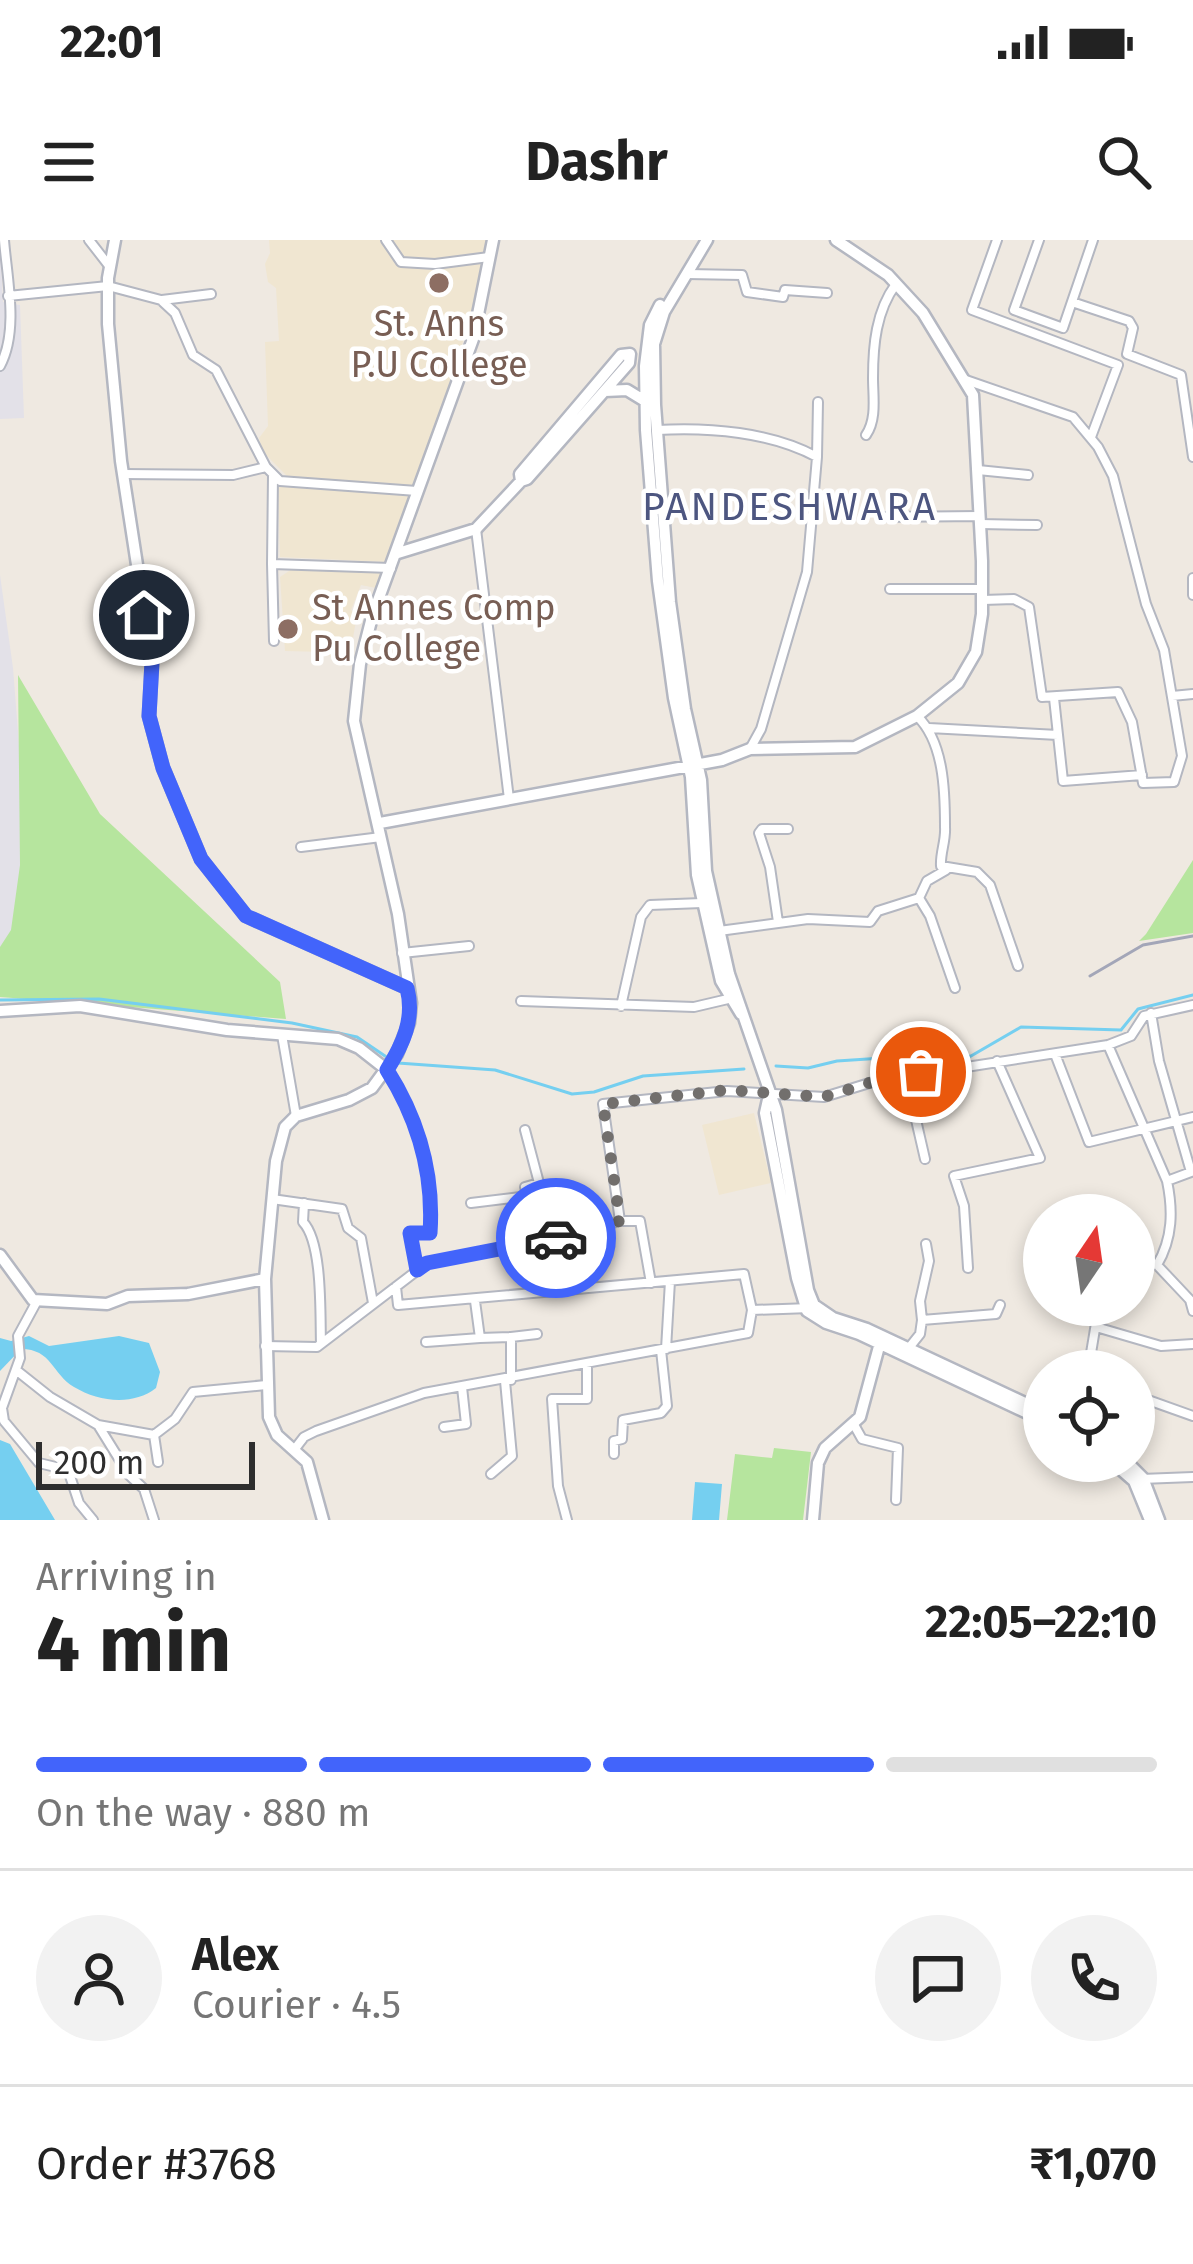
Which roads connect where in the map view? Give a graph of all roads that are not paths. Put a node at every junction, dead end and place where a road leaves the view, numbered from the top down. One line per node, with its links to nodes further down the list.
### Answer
1 (4, 240): 20 (street)
2 (88, 240): 12 (street)
3 (115, 240): 12 (street)
4 (386, 240): 11 (street)
5 (493, 240): 11 (street)
6 (703, 240): 13 (street); 21 (street)
7 (836, 240): 14 (street)
8 (997, 240): 30 (street)
9 (1039, 240): 19 (street)
10 (1093, 240): 19 (street)
11 (490, 257): 38 (street)
12 (112, 269): 15 (street)
13 (684, 274): 16 (street); 21 (street)
14 (896, 284): 24 (street); 29 (street)
15 (108, 286): 18 (street); 20 (street); 35 (street)
16 (827, 293)
17 (211, 294): 18 (street)
18 (161, 300): 34 (street)
19 (1072, 302): 32 (street)
20 (6, 304): 23 (street)
21 (652, 340): 22 (street); 26 (street); 28 (street)
22 (630, 354): 25 (street); 37 (street)
23 (0, 366)
24 (962, 379): 30 (street); 33 (street)
25 (604, 391): 26 (street); 37 (street)
26 (645, 400): 57 (street)
27 (818, 402): 31 (street)
28 (657, 430): 31 (street); 57 (street)
29 (866, 435)
30 (1091, 438): 54 (street)
31 (817, 457): 60 (street)
32 (1193, 457)
33 (978, 470): 36 (street); 40 (street)
34 (270, 471): 35 (street); 38 (street); 46 (street)
35 (123, 474): 76 (street)
36 (1028, 475)
37 (521, 481): 43 (street)
38 (421, 491): 42 (street)
39 (881, 517): 40 (street)
40 (980, 520): 41 (street); 50 (street)
41 (1037, 525)
42 (407, 528): 44 (street); 45 (street)
43 (476, 529): 44 (street); 63 (street)
44 (425, 545): 45 (street)
45 (398, 554): 47 (street)
46 (272, 564): 47 (street); 52 (street)
47 (393, 568): 64 (street)
48 (1193, 578): 51 (street)
49 (890, 589): 50 (street)
50 (982, 594): 55 (street); 56 (street)
51 (1193, 595)
52 (274, 641)
53 (1193, 694): 54 (street)
54 (1172, 695): 62 (street)
55 (1054, 698): 59 (street); 62 (street)
56 (917, 716): 58 (street); 60 (street)
57 (683, 719): 61 (street)
58 (929, 728): 59 (street); 68 (street)
59 (1058, 735): 62 (street)
60 (751, 749): 61 (street)
61 (693, 765): 63 (street); 70 (street); 72 (street)
62 (1142, 775)
63 (509, 799): 64 (street)
64 (380, 823): 66 (street)
65 (788, 829): 71 (street)
66 (382, 837): 67 (street); 74 (street)
67 (301, 847)
68 (946, 870): 69 (street); 75 (street)
69 (919, 898): 71 (street); 77 (street)
70 (702, 903): 72 (street); 81 (street)
71 (778, 922): 72 (street)
72 (714, 932): 78 (street); 84 (street)
73 (469, 946): 74 (street)
74 (402, 953): 76 (street)
75 (1018, 966)
76 (407, 988): 89 (street)
77 (955, 988)
78 (728, 999): 81 (street); 84 (street)
79 (521, 1001): 81 (street)
80 (1193, 1005): 83 (street)
81 (621, 1006)
82 (0, 1011): 85 (street)
83 (1151, 1013): 86 (street); 94 (street)
84 (743, 1017): 91 (street)
85 (282, 1035): 89 (street); 92 (street)
86 (1108, 1045): 87 (street); 96 (street)
87 (1054, 1054): 88 (street); 96 (street)
88 (997, 1061): 90 (street); 108 (street)
89 (387, 1070): 92 (street); 109 (street)
90 (905, 1072): 91 (street); 97 (street)
91 (770, 1095): 103 (street); 118 (street)
92 (296, 1116): 100 (street)
93 (1193, 1117): 94 (street)
94 (1175, 1118): 96 (street); 98 (street)
95 (525, 1130): 99 (street)
96 (1143, 1130): 98 (street)
97 (925, 1159)
98 (1167, 1180): 107 (street)
99 (528, 1196): 102 (street); 104 (street)
100 (272, 1199): 101 (street); 110 (street)
101 (304, 1203): 116 (street); 129 (street)
102 (471, 1203)
103 (620, 1221): 104 (street); 112 (street)
104 (540, 1242): 109 (street)
105 (926, 1244): 121 (street)
106 (0, 1255): 114 (street)
107 (1157, 1265): 120 (street)
108 (968, 1268)
109 (417, 1270): 113 (street)
110 (265, 1280): 114 (street); 130 (street)
111 (670, 1282): 112 (street); 119 (street); 132 (street)
112 (651, 1283): 115 (street)
113 (396, 1287): 115 (street); 116 (street)
114 (37, 1301): 135 (street)
115 (475, 1301): 125 (street)
116 (373, 1304): 129 (street)
117 (1000, 1305): 121 (street)
118 (811, 1308): 119 (street); 126 (street)
119 (752, 1310): 132 (street)
120 (1193, 1310)
121 (922, 1320): 131 (street)
122 (1096, 1327): 128 (street); 133 (street)
123 (537, 1334): 124 (street)
124 (511, 1336): 125 (street); 136 (street)
125 (480, 1338): 127 (street)
126 (881, 1340): 131 (street); 141 (street); 143 (street)
127 (426, 1342)
128 (1193, 1344)
129 (321, 1345): 130 (street)
130 (265, 1346): 137 (street)
131 (908, 1349): 139 (street)
132 (664, 1350): 134 (street); 148 (street)
133 (1092, 1350)
134 (587, 1365): 136 (street); 159 (street)
135 (16, 1370): 144 (street); 156 (street)
136 (508, 1380): 138 (street); 150 (street)
137 (266, 1385): 146 (street); 147 (street)
138 (462, 1387): 145 (street); 147 (street)
139 (1023, 1402)
140 (1155, 1402): 142 (street)
141 (1023, 1411)
142 (1193, 1416)
143 (853, 1423): 155 (street); 160 (street)
144 (98, 1425): 146 (street); 157 (street)
145 (444, 1426)
146 (154, 1435): 149 (street)
147 (294, 1450): 158 (street)
148 (614, 1454)
149 (158, 1462)
150 (491, 1474)
151 (1193, 1477): 152 (street)
152 (1155, 1479)
153 (1140, 1482): 161 (street)
154 (1140, 1482): 162 (street)
155 (896, 1500)
156 (92, 1520)
157 (154, 1520)
158 (323, 1520)
159 (567, 1520)
160 (813, 1520)
161 (1150, 1520)
162 (1160, 1520)

